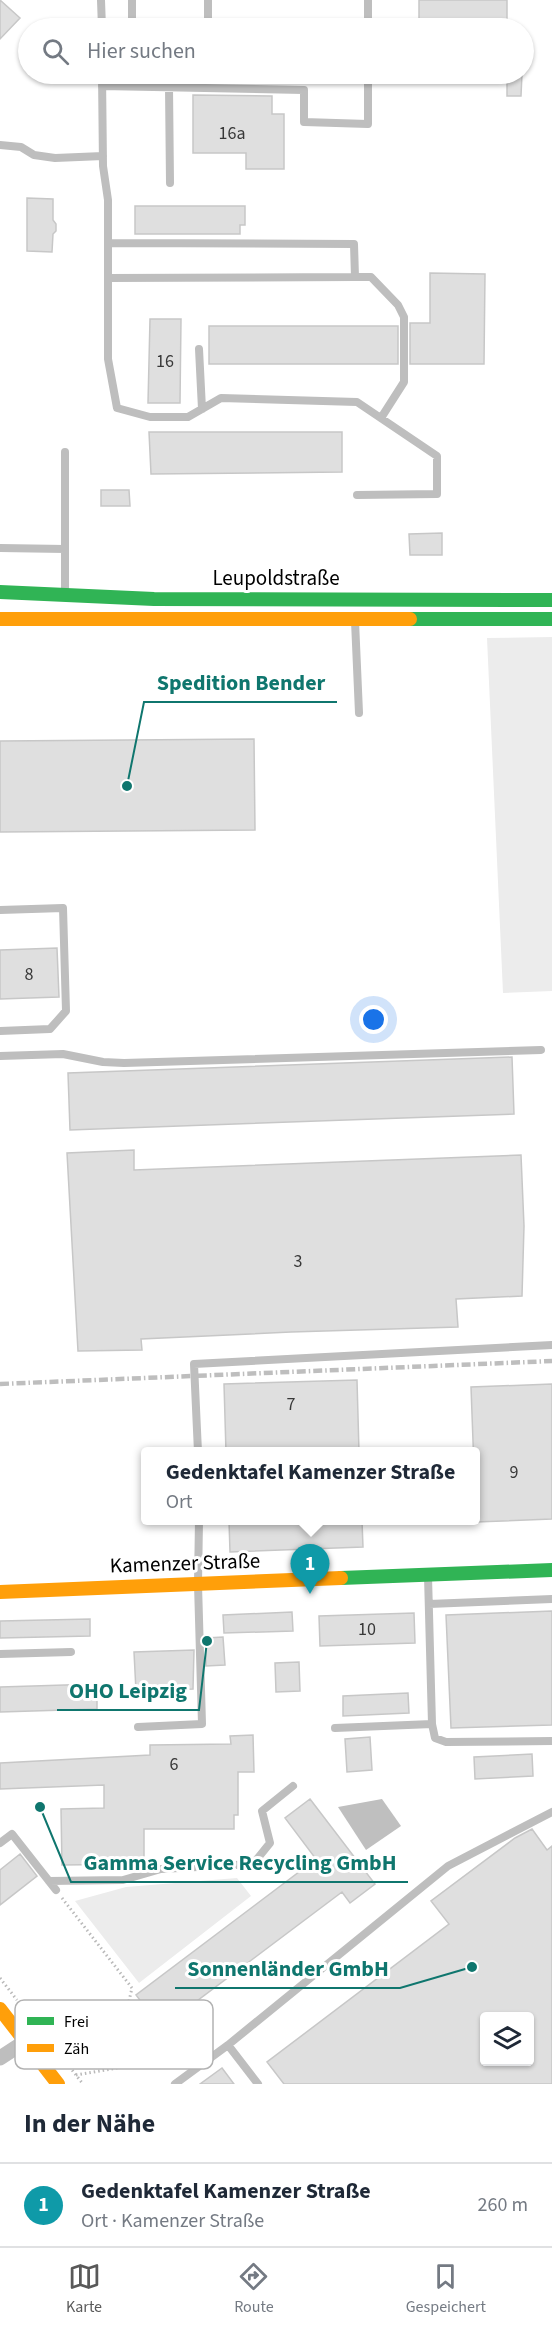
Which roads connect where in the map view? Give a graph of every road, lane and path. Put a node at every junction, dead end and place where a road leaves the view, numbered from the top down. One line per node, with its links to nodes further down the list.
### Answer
1 (101, 0): 5 (lane)
2 (132, 0): 6 (lane)
3 (208, 0): 7 (lane)
4 (368, 0): 8 (lane)
5 (102, 18)
6 (132, 18)
7 (208, 18)
8 (368, 18)
9 (368, 84): 11 (lane)
10 (102, 86): 11 (lane); 13 (lane)
11 (168, 87): 14 (lane)
12 (0, 146): 13 (lane)
13 (103, 156): 15 (lane)
14 (170, 183)
15 (108, 243): 16 (lane); 17 (lane)
16 (355, 277): 17 (lane); 20 (lane)
17 (108, 278): 19 (lane)
18 (199, 349): 19 (lane)
19 (202, 409): 20 (lane)
20 (381, 418): 22 (lane)
21 (65, 452): 24 (lane)
22 (357, 495)
23 (0, 548): 24 (lane)
24 (65, 549): 26 (lane)
25 (0, 592): 26 (main road, Leupoldstraße)
26 (65, 594): 27 (main road, Leupoldstraße)
27 (552, 600)
28 (0, 619): 29 (main road, Leupoldstraße)
29 (355, 619): 30 (main road, Leupoldstraße); 31 (lane)
30 (552, 619)
31 (359, 713)
32 (0, 910): 33 (lane)
33 (0, 1031)
34 (541, 1050): 35 (lane)
35 (0, 1056)
36 (552, 1345): 37 (lane)
37 (198, 1447)
38 (199, 1525): 41 (lane)
39 (552, 1570): 40 (main road, Kamenzer Straße)
40 (428, 1575): 41 (main road, Kamenzer Straße); 44 (lane)
41 (198, 1584): 42 (main road, Kamenzer Straße); 48 (lane)
42 (0, 1592)
43 (552, 1599): 44 (lane)
44 (429, 1604): 47 (lane)
45 (71, 1652): 46 (lane)
46 (0, 1654)
47 (432, 1724): 49 (lane); 50 (lane)
48 (138, 1727)
49 (335, 1728)
50 (552, 1741)
51 (293, 1786): 54 (lane)
52 (552, 1812): 61 (lane)
53 (0, 1843): 54 (lane)
54 (50, 1881): 55 (lane)
55 (56, 1890): 58 (path)
56 (0, 1978): 57 (path)
57 (17, 2000)
58 (129, 2000)
59 (0, 2009): 60 (main road)
60 (15, 2027)
61 (228, 2045): 63 (lane); 75 (lane)
62 (15, 2048): 64 (street)
63 (213, 2056)
64 (0, 2058)
65 (47, 2069): 72 (main road)
66 (71, 2069): 71 (path)
67 (111, 2069): 71 (path)
68 (184, 2069): 70 (path)
69 (195, 2069): 70 (lane)
70 (188, 2074): 74 (lane)
71 (76, 2075): 73 (path)
72 (58, 2084)
73 (83, 2084)
74 (175, 2084)
75 (258, 2084)

